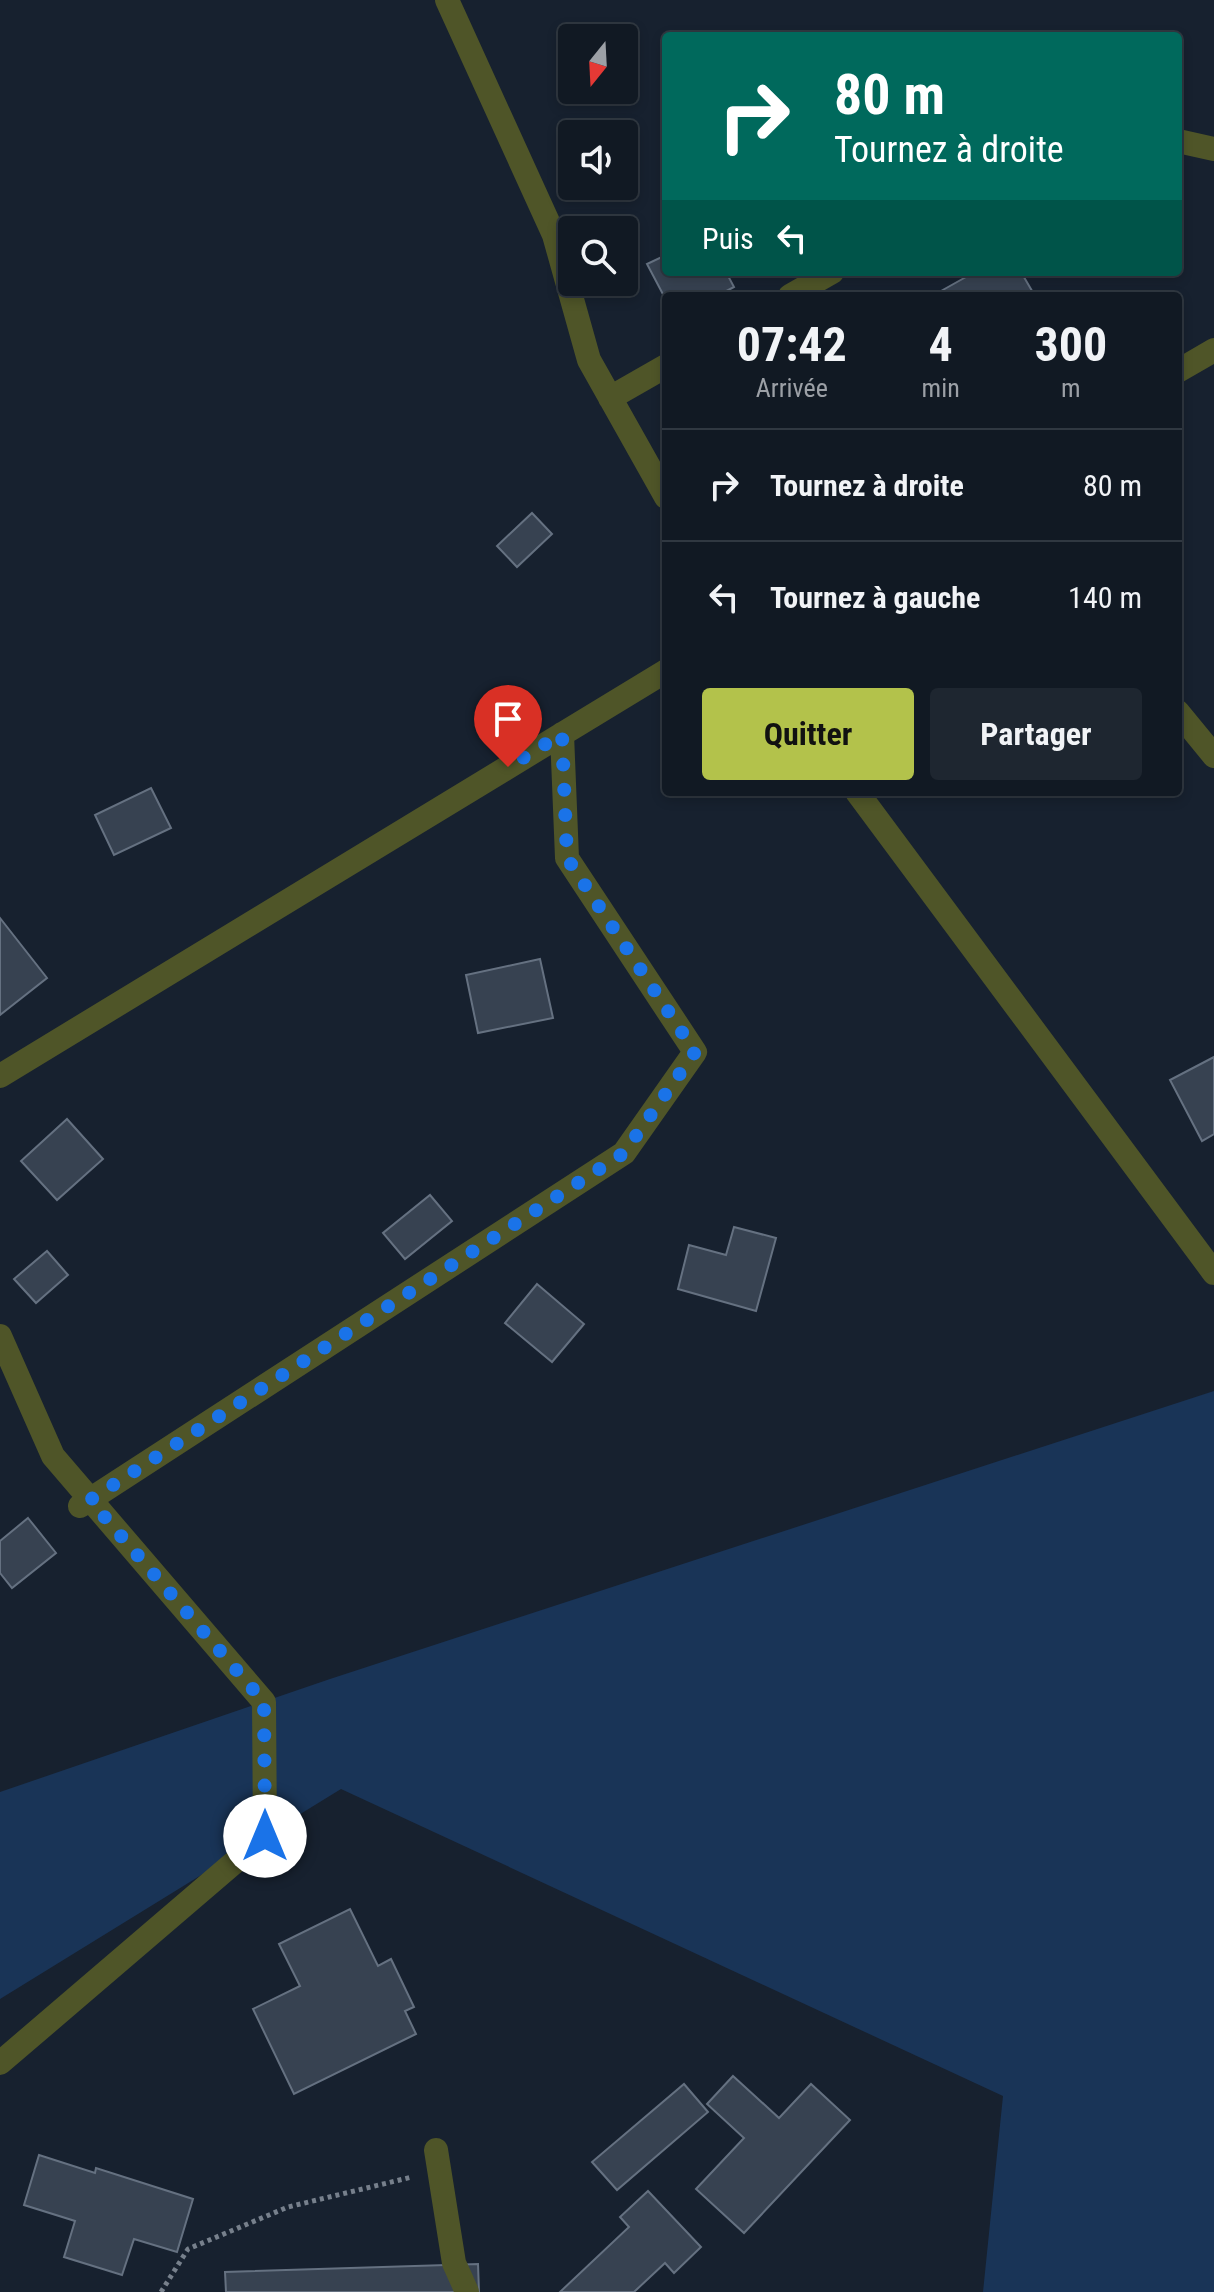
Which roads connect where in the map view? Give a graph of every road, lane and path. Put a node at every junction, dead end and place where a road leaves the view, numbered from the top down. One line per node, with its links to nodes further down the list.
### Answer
1 (447, 0): 9 (street)
2 (1182, 142): 3 (street)
3 (1214, 149)
4 (825, 276): 5 (street)
5 (797, 292)
6 (1214, 350): 8 (street)
7 (662, 368): 9 (street)
8 (1182, 369)
9 (610, 398): 10 (street)
10 (662, 490)
11 (662, 673): 13 (street)
12 (1182, 717): 14 (street)
13 (562, 734): 16 (street); 19 (street)
14 (1214, 756)
15 (860, 796): 17 (street)
16 (0, 1076)
17 (1214, 1273)
18 (0, 1336): 19 (street)
19 (85, 1503): 20 (street)
20 (0, 2063)
21 (437, 2160): 22 (path); 23 (street)
22 (161, 2292)
23 (467, 2292)

